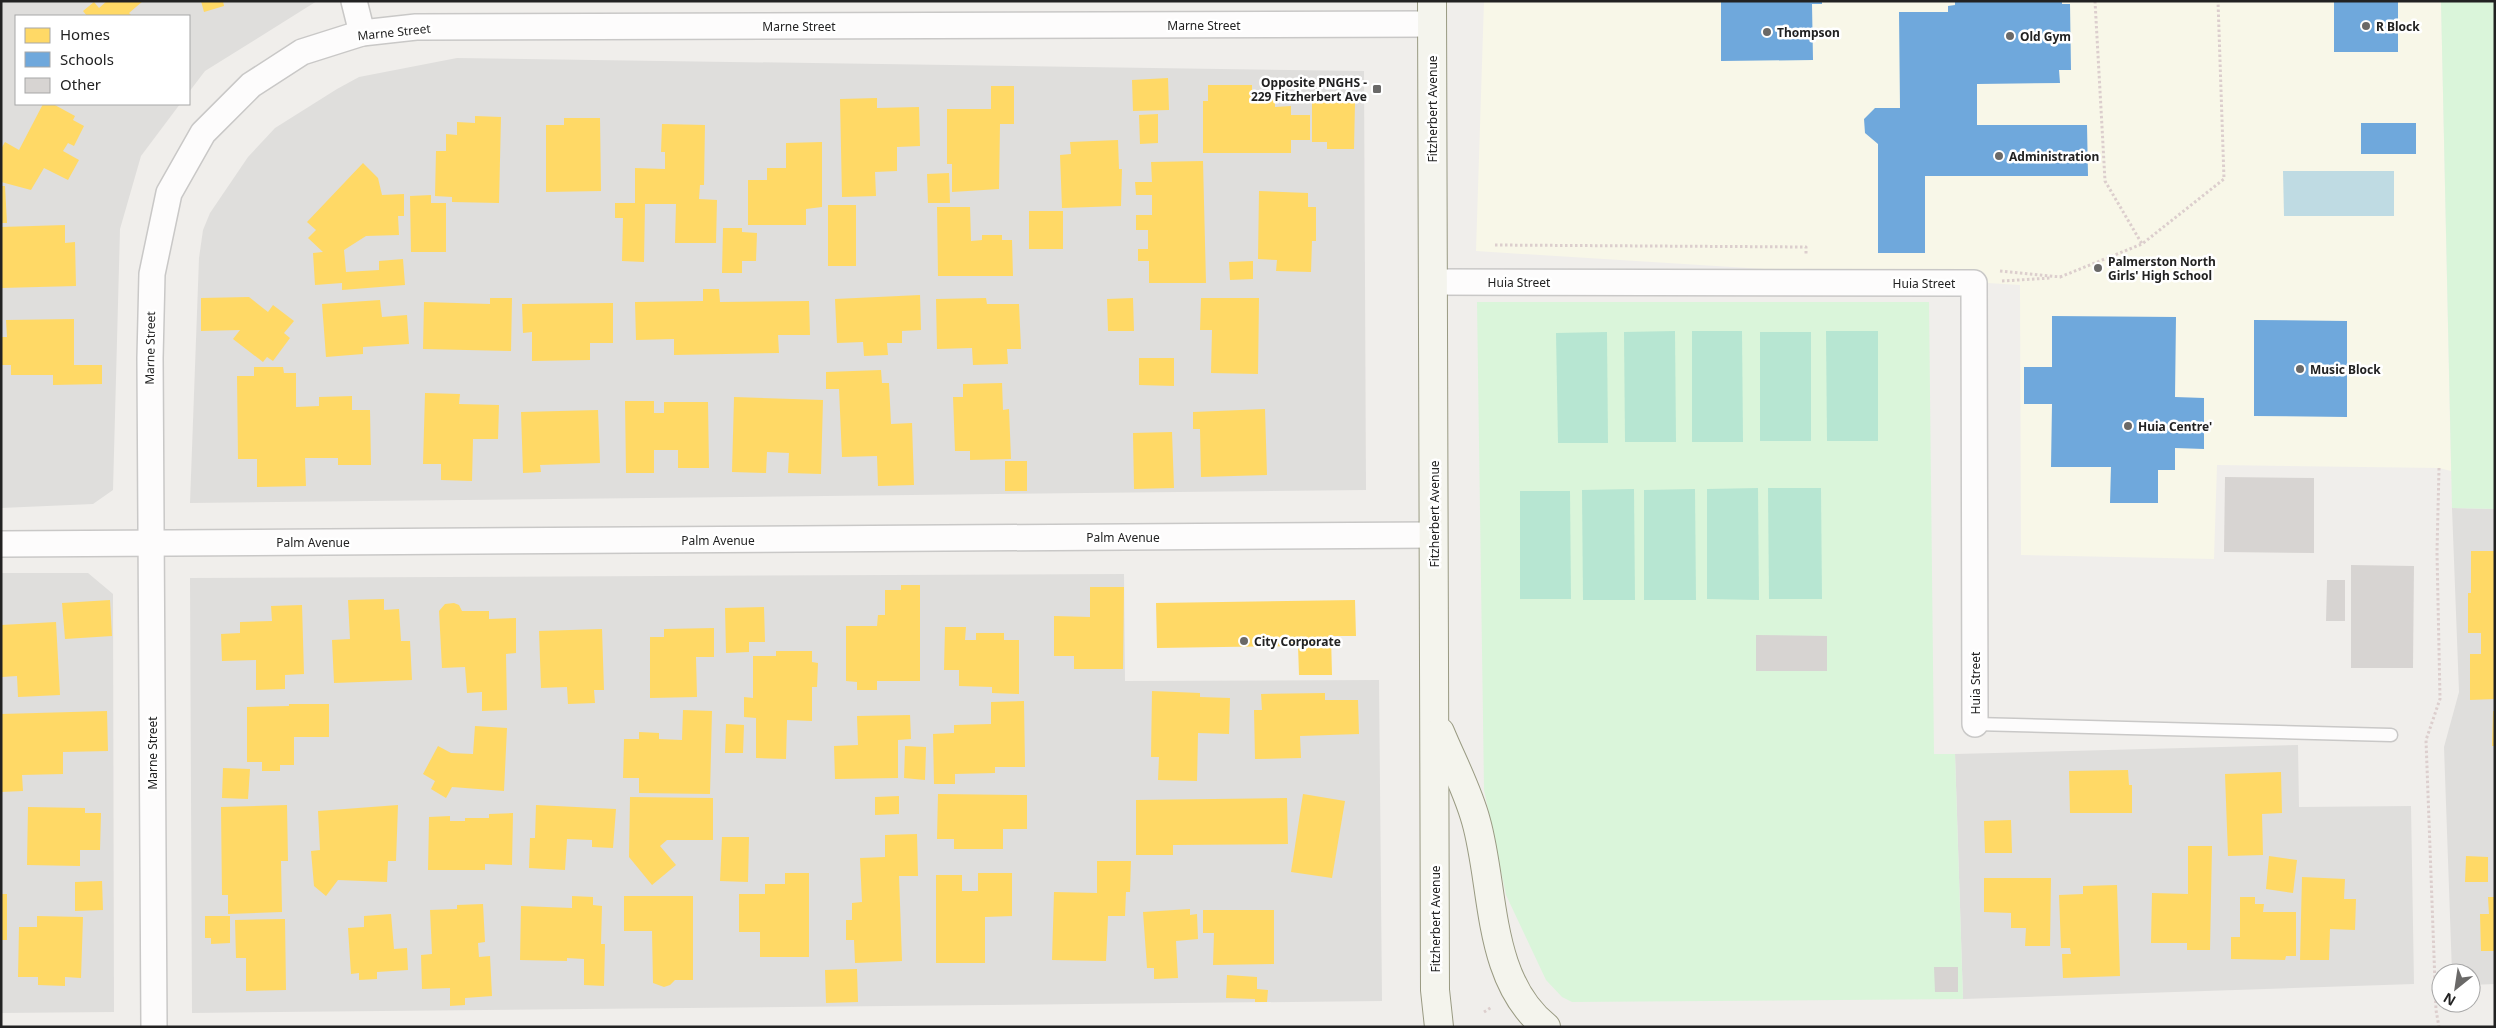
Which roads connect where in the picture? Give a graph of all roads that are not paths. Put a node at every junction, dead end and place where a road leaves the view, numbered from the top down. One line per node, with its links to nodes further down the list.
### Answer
1 (354, 1): 3 (street)
2 (1432, 12): 3 (street, Marne Street); 4 (main road, Fitzherbert Avenue)
3 (362, 33): 7 (street, Marne Street)
4 (1433, 282): 5 (main road, Fitzherbert Avenue); 9 (street, Huia Street)
5 (1434, 535): 7 (street, Palm Avenue); 8 (main road, Fitzherbert Avenue)
6 (1, 544): 7 (street, Palm Avenue)
7 (150, 544): 11 (street, Marne Street)
8 (1435, 720): 12 (main road, Fitzherbert Avenue); 13 (main road)
9 (1975, 724): 10 (lane)
10 (2391, 735)
11 (154, 1027)
12 (1439, 1027)
13 (1546, 1027)

